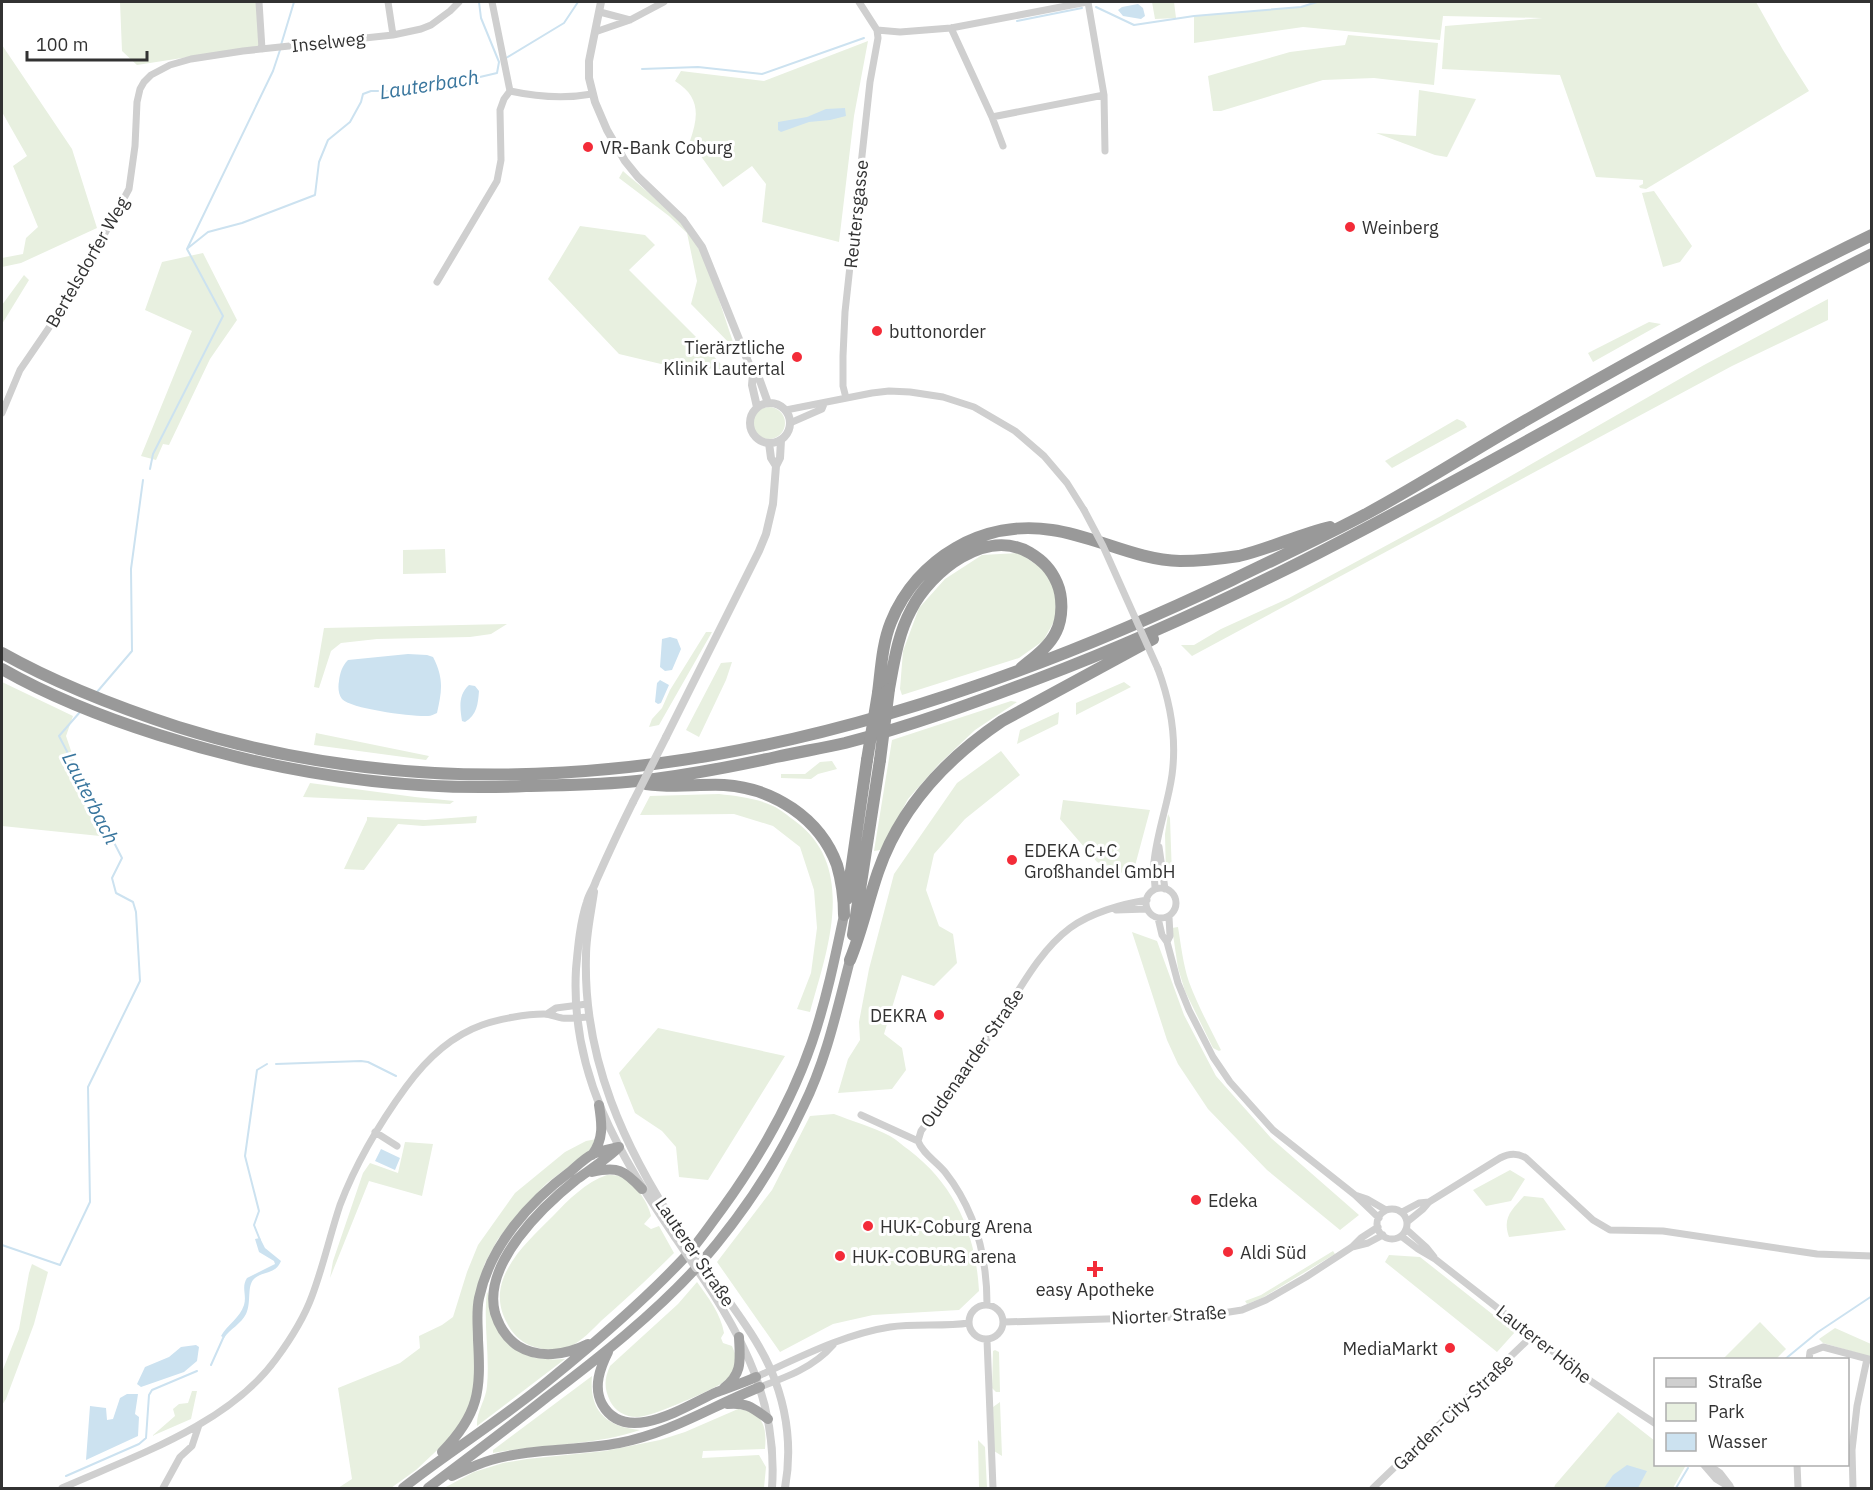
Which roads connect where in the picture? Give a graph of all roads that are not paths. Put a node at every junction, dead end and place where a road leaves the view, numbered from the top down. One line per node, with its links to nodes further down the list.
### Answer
1 (259, 2): 15 (street)
2 (388, 2): 14 (street)
3 (459, 2): 14 (street, Inselweg)
4 (492, 2): 16 (street)
5 (601, 2): 9 (street)
6 (664, 2): 10 (street)
7 (860, 2): 12 (street)
8 (1088, 2): 11 (street); 18 (street)
9 (600, 12): 10 (street); 13 (street)
10 (630, 20): 13 (street)
11 (951, 28): 12 (street); 19 (street)
12 (877, 30): 26 (street, Reutersgasse)
13 (595, 32): 17 (street)
14 (393, 34): 15 (street, Inselweg)
15 (262, 49): 31 (street, Bertelsdorfer Weg)
16 (510, 91): 17 (street); 24 (street)
17 (592, 94): 25 (street)
18 (1104, 95): 19 (street); 21 (street)
19 (992, 117): 20 (street)
20 (1003, 146)
21 (1105, 151)
22 (1872, 236): 36 (highway)
23 (1872, 254): 37 (highway)
24 (437, 282)
25 (753, 374): 27 (street); 29 (street)
26 (846, 398): 28 (street); 44 (street, bridge)
27 (768, 403): 29 (street); 30 (street)
28 (824, 404): 30 (street); 32 (street)
29 (757, 407): 34 (street)
30 (786, 410): 32 (street)
31 (2, 413)
32 (790, 423): 33 (street)
33 (781, 440): 34 (street); 35 (street)
34 (769, 443): 35 (street)
35 (776, 466): 45 (street, bridge)
36 (1351, 521): 40 (highway); 41 (highway)
37 (1194, 614): 43 (highway); 55 (highway)
38 (2, 653): 40 (highway)
39 (2, 669): 43 (highway)
40 (1016, 673): 41 (highway)
41 (883, 691): 42 (highway, bridge)
42 (874, 760): 51 (highway); 55 (highway)
43 (633, 782): 51 (highway)
44 (1158, 842): 46 (street); 47 (street)
45 (596, 883): 56 (street, Lauterer Straße); 57 (street, Lauterer Straße)
46 (1165, 889): 47 (street); 52 (street)
47 (1155, 890): 48 (street)
48 (1147, 900): 49 (street, Oudenaarder Straße); 50 (street)
49 (1113, 909): 50 (street, Oudenaarder Straße); 64 (street, Oudenaarder Straße)
50 (1147, 909): 53 (street)
51 (844, 915): 89 (highway)
52 (1169, 916): 53 (street); 54 (street)
53 (1158, 918): 54 (street)
54 (1167, 942): 70 (street)
55 (850, 960): 92 (highway)
56 (587, 1004): 57 (street); 60 (street, Lauterer Straße)
57 (576, 1005): 58 (street); 59 (street, Lauterer Straße)
58 (546, 1014): 59 (street); 63 (street)
59 (577, 1017): 60 (street); 61 (street, Lauterer Straße)
60 (589, 1017): 65 (street, Lauterer Straße)
61 (599, 1105): 65 (street, Lauterer Straße); 67 (highway)
62 (861, 1115): 64 (street)
63 (375, 1132): 66 (street); 102 (street)
64 (918, 1141): 84 (street, Oudenaarder Straße)
65 (623, 1144): 67 (highway); 68 (highway); 69 (street, Lauterer Straße); 77 (street, Lauterer Straße)
66 (397, 1146)
67 (592, 1155): 105 (highway)
68 (578, 1179): 69 (highway); 89 (highway)
69 (642, 1189): 77 (street, Lauterer Straße)
70 (1355, 1195): 72 (street); 74 (street)
71 (1429, 1202): 73 (street); 75 (street); 81 (street)
72 (1386, 1210): 73 (street); 74 (street)
73 (1402, 1212): 75 (street)
74 (1379, 1218): 76 (street)
75 (1407, 1225): 79 (street); 82 (street, Lauterer Höhe)
76 (1378, 1227): 78 (street); 80 (street, Niorter Straße)
77 (677, 1235): 83 (street, Lauterer Straße, bridge)
78 (1383, 1235): 79 (street); 80 (street, Niorter Straße)
79 (1401, 1236): 82 (street, Lauterer Höhe)
80 (1352, 1247): 85 (street, Niorter Straße)
81 (1872, 1256)
82 (1435, 1258): 87 (street, Lauterer Höhe)
83 (711, 1283): 88 (street, Lauterer Straße); 95 (street, Lauterer Straße)
84 (987, 1304): 85 (street); 86 (street)
85 (1004, 1322): 90 (street)
86 (969, 1323): 90 (street); 91 (street)
87 (1533, 1335): 101 (street, Lauterer Höhe); 113 (street, Garden-City-Straße)
88 (739, 1337): 96 (street, Lauterer Straße); 98 (highway)
89 (598, 1338): 105 (highway)
90 (987, 1340): 112 (street)
91 (835, 1343): 95 (street); 97 (street)
92 (610, 1349): 98 (highway); 109 (highway)
93 (1809, 1358): 94 (street)
94 (1869, 1360): 116 (street)
95 (771, 1371): 96 (street); 97 (street, Lauterer Straße)
96 (758, 1382): 97 (street); 98 (highway); 99 (highway); 100 (street, Lauterer Straße)
97 (774, 1382): 111 (street, Lauterer Straße)
98 (719, 1392)
99 (720, 1405): 100 (highway); 109 (highway)
100 (768, 1419): 110 (street, Lauterer Straße)
101 (1654, 1423)
102 (199, 1425): 106 (street); 107 (street)
103 (1706, 1466): 114 (street)
104 (1797, 1466): 115 (street)
105 (421, 1474): 108 (highway)
106 (62, 1488)
107 (163, 1488)
108 (402, 1488)
109 (429, 1488)
110 (772, 1488)
111 (785, 1488)
112 (993, 1488)
113 (1373, 1488)
114 (1731, 1488)
115 (1798, 1488)
116 (1853, 1488)

